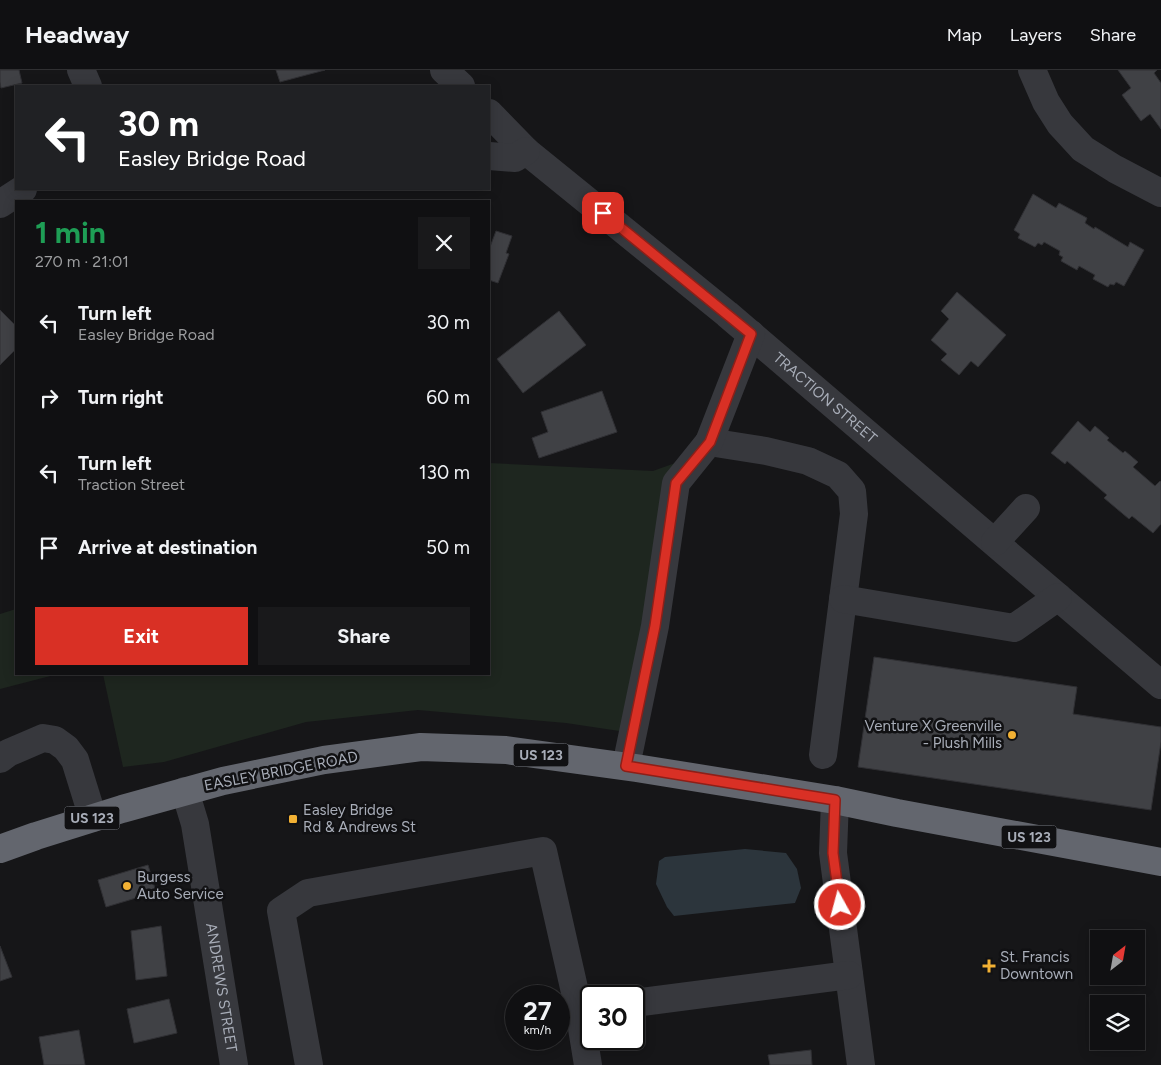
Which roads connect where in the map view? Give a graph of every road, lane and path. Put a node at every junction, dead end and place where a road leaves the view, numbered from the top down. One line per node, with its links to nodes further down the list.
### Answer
1 (81, 70): 4 (street)
2 (444, 70): 5 (street)
3 (1032, 70): 10 (street)
4 (88, 85)
5 (460, 85)
6 (490, 114): 7 (street, TRACTION STREET)
7 (526, 150): 8 (street); 12 (street, TRACTION STREET)
8 (490, 156)
9 (21, 190): 11 (street)
10 (1161, 193)
11 (0, 204)
12 (751, 334): 13 (street); 15 (street, TRACTION STREET)
13 (710, 442): 17 (street); 21 (street)
14 (1026, 508): 15 (street)
15 (995, 542): 16 (street, TRACTION STREET)
16 (1058, 596): 17 (street); 18 (street, TRACTION STREET)
17 (843, 599): 19 (street)
18 (1161, 685)
19 (823, 755)
20 (0, 759): 24 (street)
21 (626, 766): 22 (highway, EASLEY BRIDGE ROAD / US 123); 23 (highway, EASLEY BRIDGE ROAD / US 123)
22 (185, 791): 24 (highway, EASLEY BRIDGE ROAD / US 123); 31 (street, ANDREWS STREET)
23 (835, 800): 26 (highway, EASLEY BRIDGE ROAD / US 123); 27 (street)
24 (93, 818): 25 (highway, EASLEY BRIDGE ROAD / US 123)
25 (0, 849)
26 (1161, 862)
27 (849, 975): 29 (street); 34 (street)
28 (580, 990): 32 (street)
29 (645, 1002)
30 (587, 1050): 33 (street)
31 (234, 1065)
32 (309, 1065)
33 (588, 1065)
34 (861, 1065)

